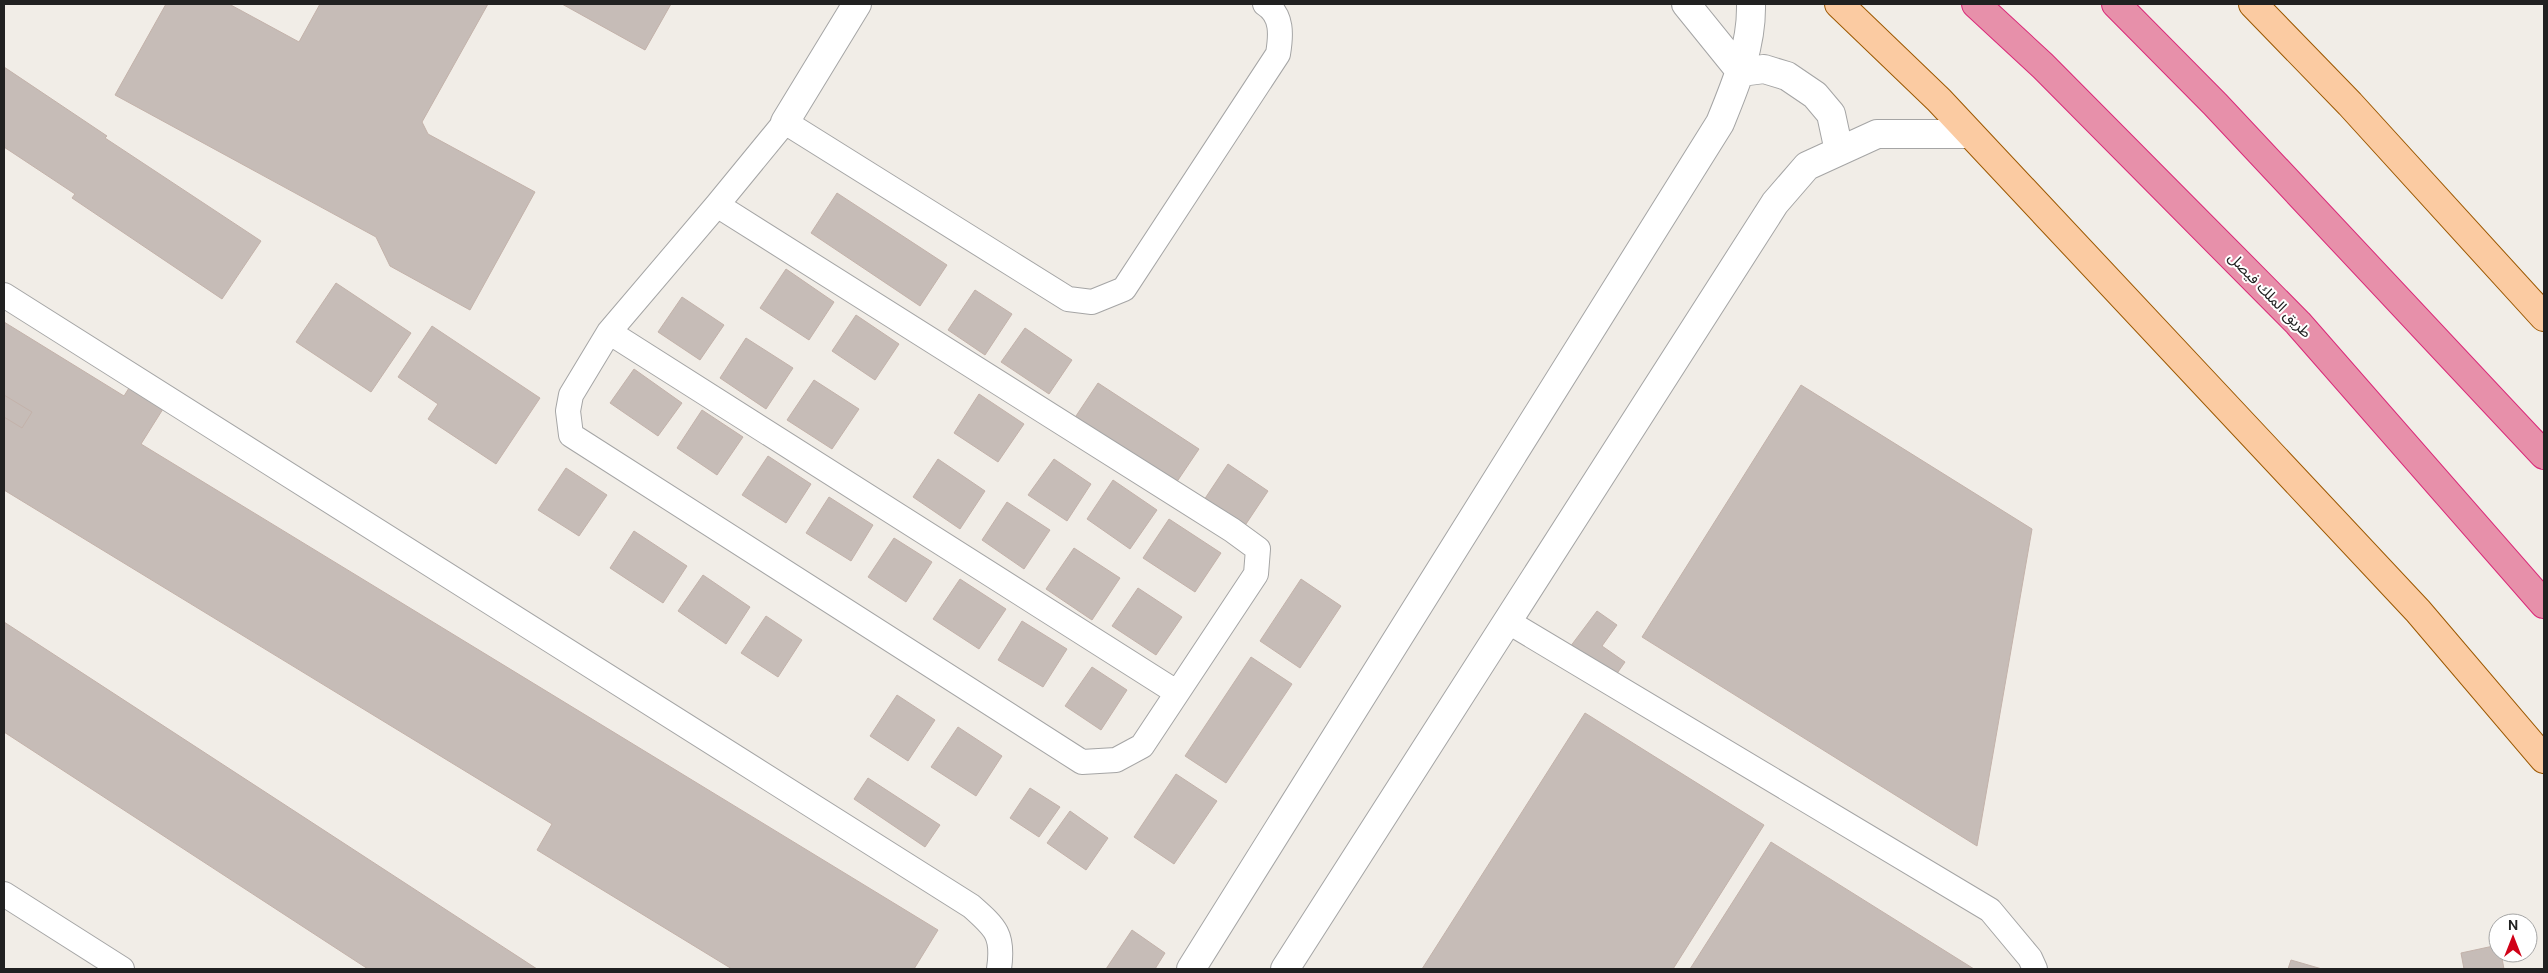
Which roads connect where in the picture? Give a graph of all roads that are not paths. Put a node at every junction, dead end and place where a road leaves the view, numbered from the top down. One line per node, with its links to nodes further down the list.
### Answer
1 (857, 4): 10 (street)
2 (1265, 4): 10 (lane)
3 (1686, 4): 9 (street)
4 (1751, 4): 9 (street)
5 (1839, 4): 11 (main road)
6 (1976, 4): 18 (highway, طريق الملك فيصل)
7 (2116, 4): 17 (highway)
8 (2253, 4): 15 (main road)
9 (1741, 72): 12 (street); 25 (street)
10 (785, 122): 13 (lane)
11 (1970, 134): 12 (street); 21 (main road)
12 (1839, 151): 19 (street)
13 (717, 205): 16 (lane); 20 (lane)
14 (4, 295): 24 (lane)
15 (2544, 317)
16 (608, 332): 20 (lane); 20 (lane)
17 (2544, 455)
18 (2544, 604)
19 (1507, 621): 26 (street); 27 (lane)
20 (1176, 692)
21 (2544, 759)
22 (4, 894): 23 (lane)
23 (122, 969)
24 (999, 969)
25 (1191, 969)
26 (1285, 969)
27 (2035, 969)

